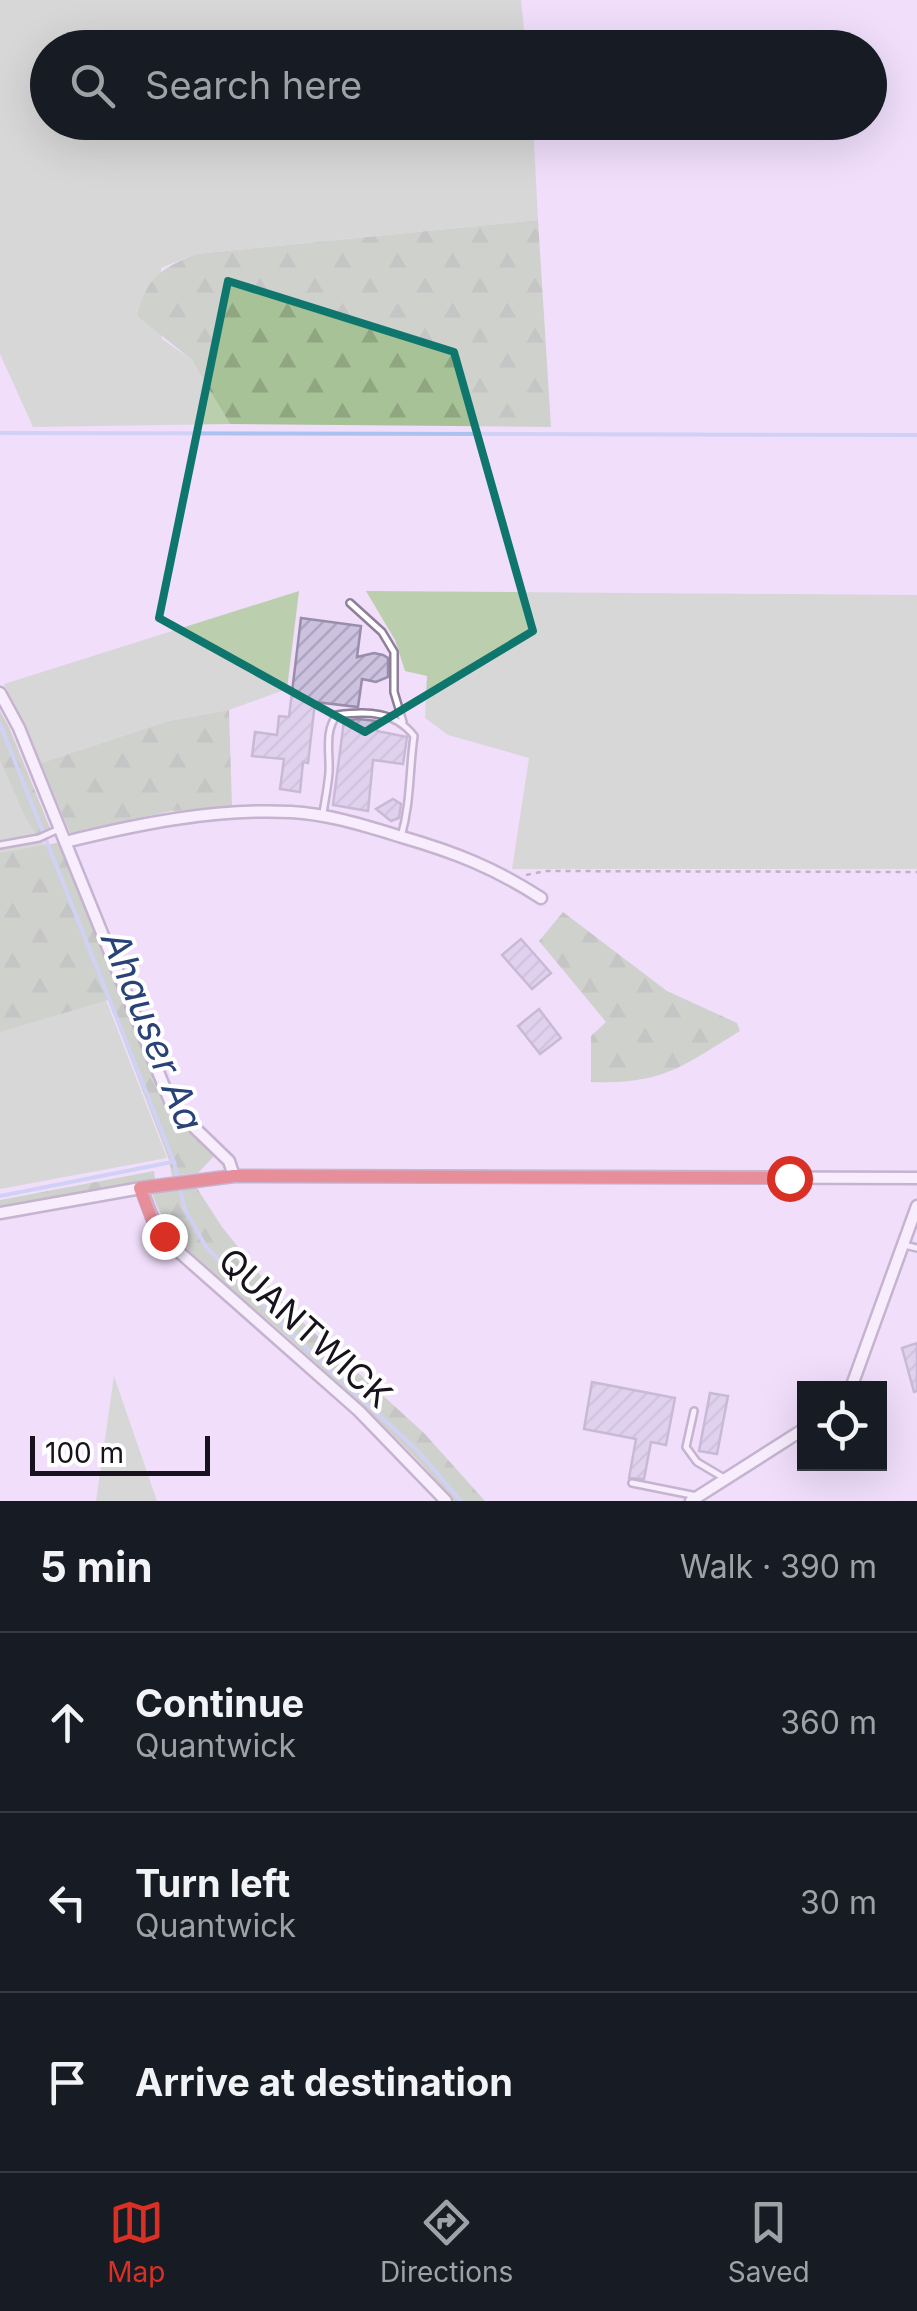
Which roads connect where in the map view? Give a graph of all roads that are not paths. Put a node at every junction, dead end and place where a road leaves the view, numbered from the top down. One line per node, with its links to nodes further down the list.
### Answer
1 (350, 603): 3 (lane)
2 (0, 693): 5 (street)
3 (403, 722): 4 (lane); 6 (lane)
4 (322, 816): 6 (street); 7 (street)
5 (57, 831): 7 (street); 8 (lane)
6 (402, 836): 9 (street)
7 (65, 842): 10 (street)
8 (0, 846)
9 (541, 898)
10 (234, 1176): 11 (street); 12 (street)
11 (917, 1178)
12 (140, 1188): 14 (street); 23 (street, QUANTWICK)
13 (917, 1206): 15 (street)
14 (0, 1213)
15 (904, 1245): 16 (lane); 17 (street)
16 (917, 1248)
17 (854, 1381)
18 (694, 1411): 20 (lane)
19 (797, 1433): 20 (street)
20 (724, 1478): 22 (street)
21 (632, 1482): 22 (lane)
22 (694, 1498)
23 (446, 1501)

